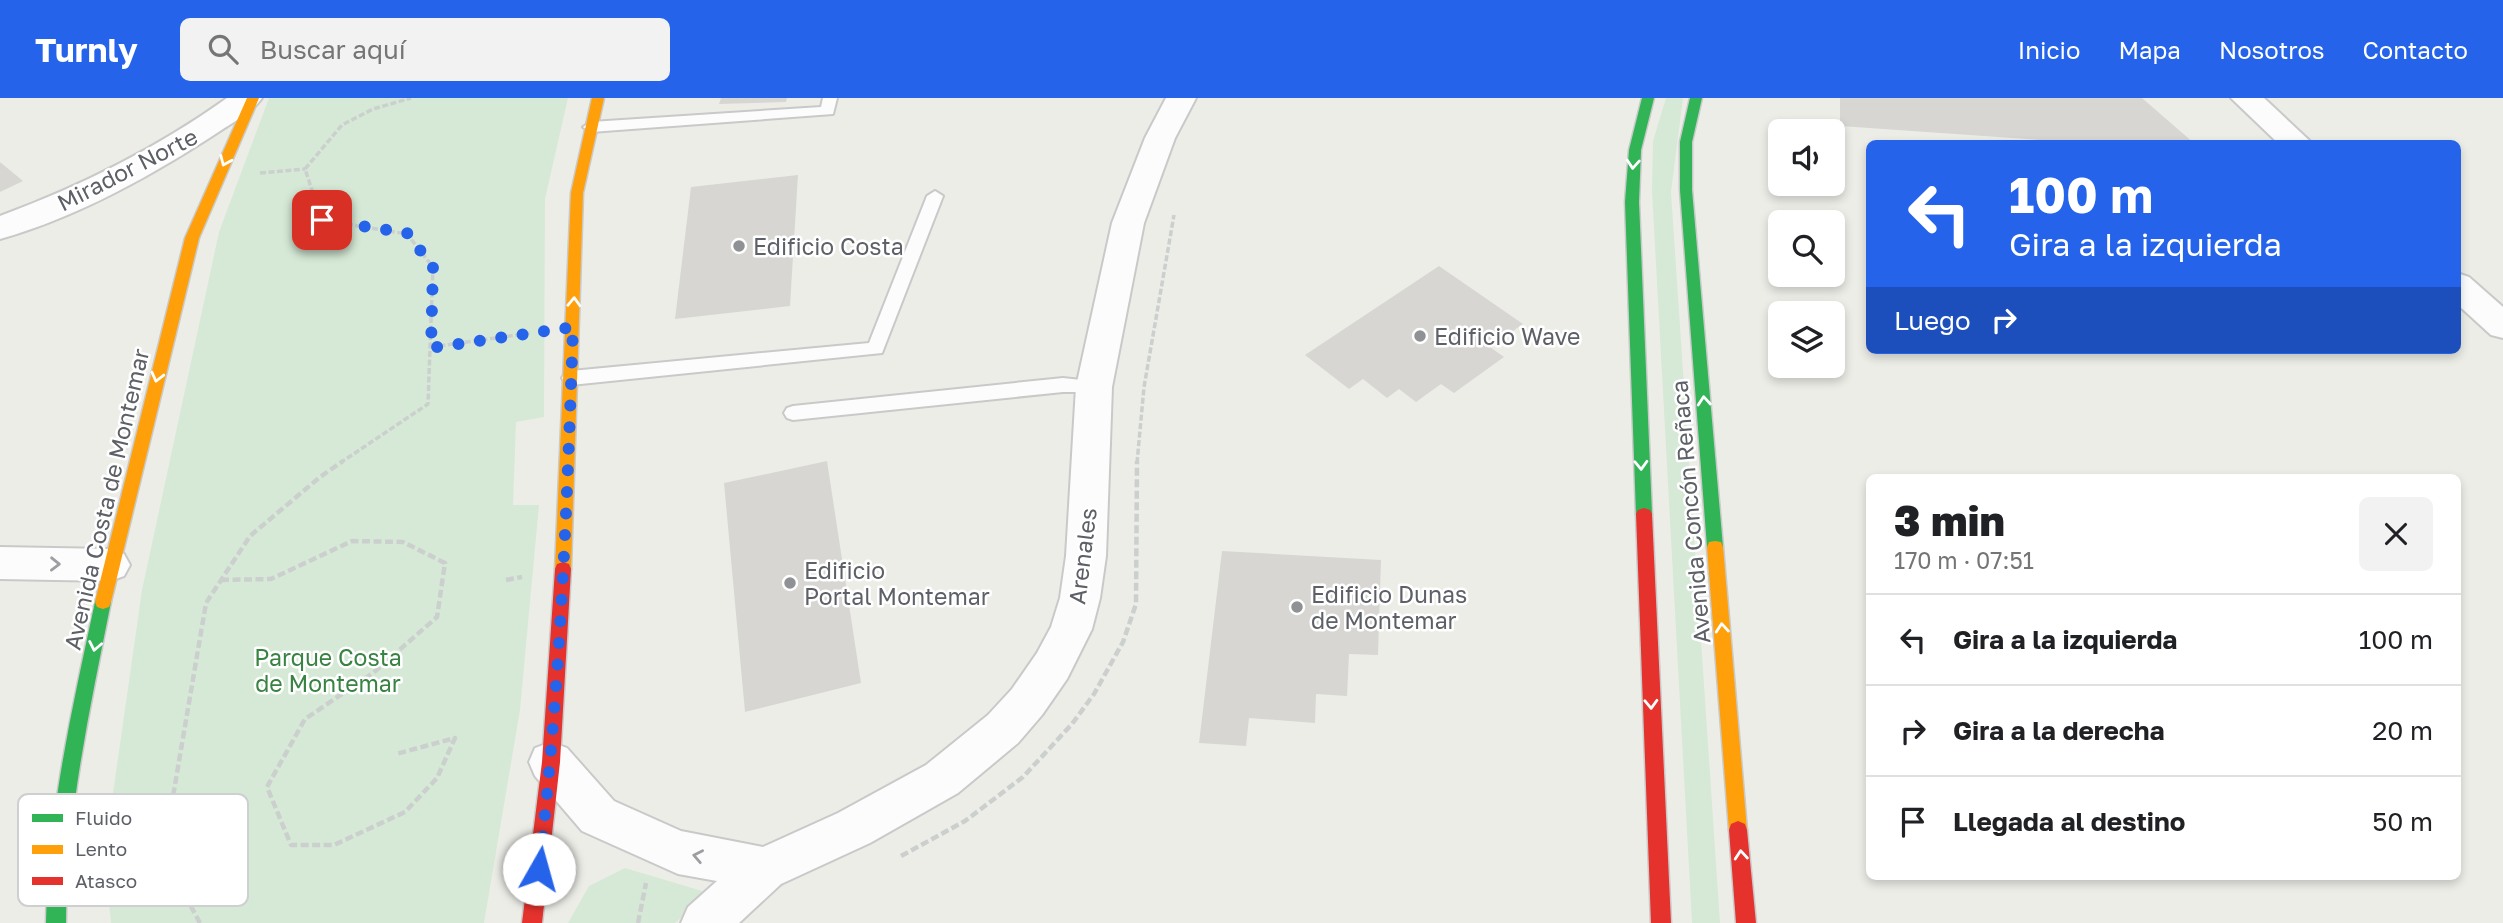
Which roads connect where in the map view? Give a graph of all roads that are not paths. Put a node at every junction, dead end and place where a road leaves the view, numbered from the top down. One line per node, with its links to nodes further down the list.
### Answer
1 (247, 98): 12 (street, Mirador Norte)
2 (253, 98): 19 (street, Avenida Costa de Montemar, one-way to 19)
3 (598, 98): 9 (street)
4 (831, 98): 9 (lane)
5 (1181, 98): 16 (street, Arenales)
6 (1648, 98): 25 (street, Avenida Concón Reñaca, one-way to 25)
7 (1696, 98): 26 (street, Avenida Concón Reñaca, one-way to 7)
8 (2246, 98): 10 (street)
9 (591, 127): 15 (street, one-way to 9)
10 (2293, 140)
11 (935, 195): 15 (lane)
12 (0, 228)
13 (2461, 289): 14 (street)
14 (2503, 326)
15 (571, 378): 20 (street)
16 (1094, 387): 17 (lane); 22 (street, Arenales)
17 (793, 412)
18 (0, 563): 19 (street, one-way to 19)
19 (110, 565): 21 (street, Avenida Costa de Montemar, one-way to 21)
20 (551, 762): 22 (street, one-way to 20); 23 (street)
21 (65, 794)
22 (765, 869): 24 (street, Arenales)
23 (532, 923)
24 (705, 923)
25 (1661, 923)
26 (1746, 923)

